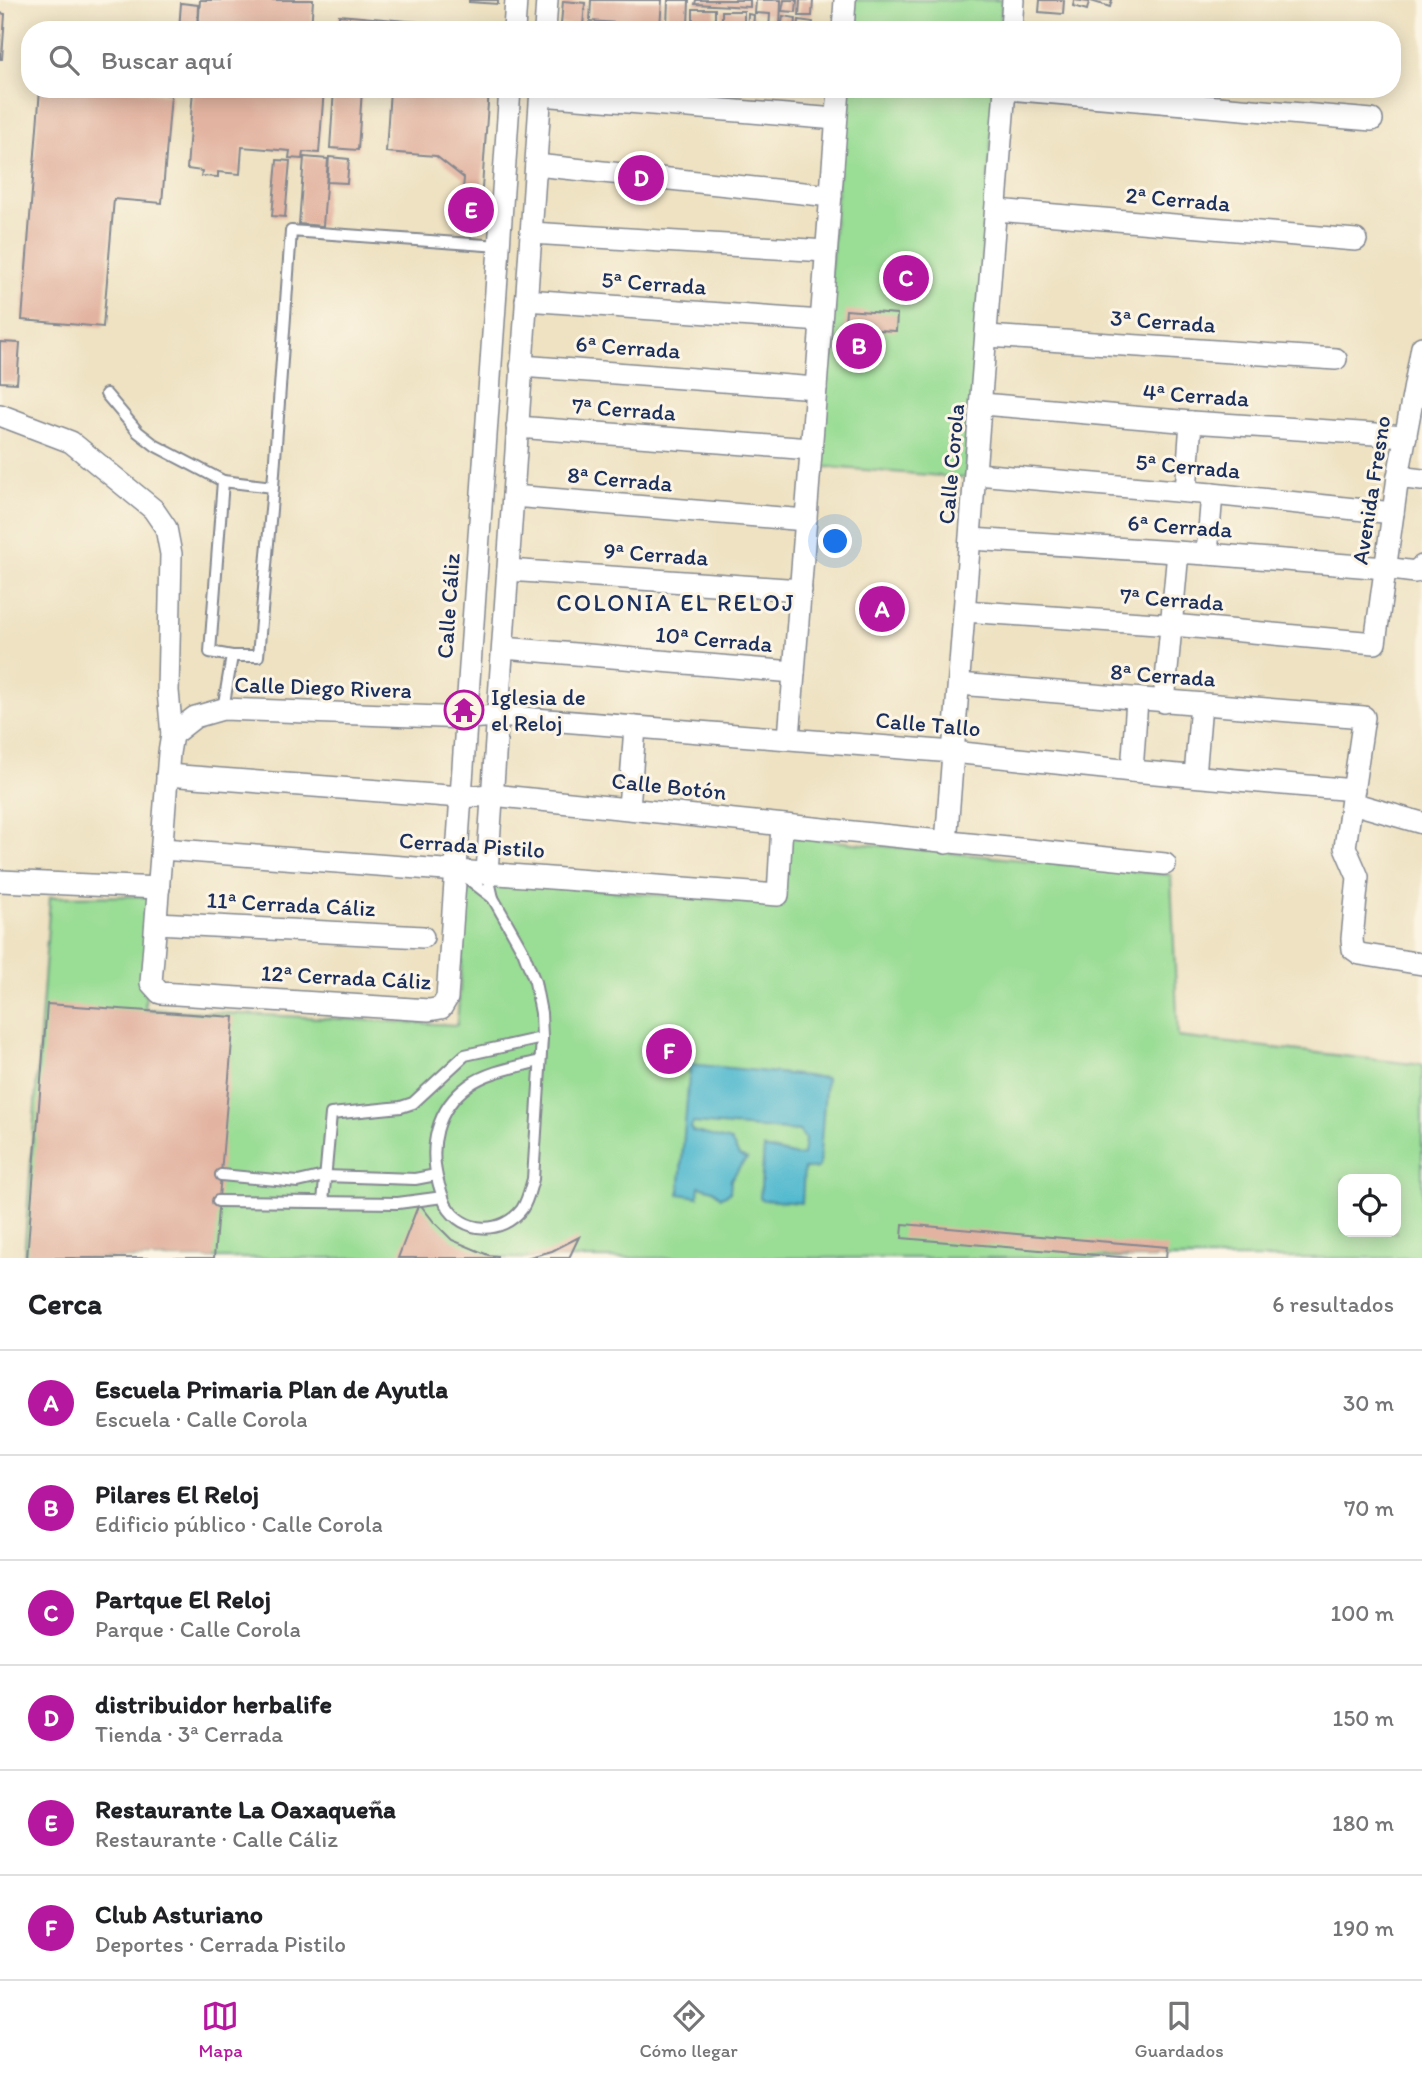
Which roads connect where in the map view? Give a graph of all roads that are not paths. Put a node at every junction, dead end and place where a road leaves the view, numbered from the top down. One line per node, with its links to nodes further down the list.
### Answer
1 (516, 0): 5 (street)
2 (547, 0): 6 (street)
3 (845, 0): 7 (street)
4 (1013, 0): 8 (street)
5 (515, 21)
6 (546, 21)
7 (844, 21)
8 (1011, 21)
9 (509, 98): 18 (street, Calle Cáliz)
10 (541, 98): 17 (street)
11 (609, 98): 15 (street)
12 (838, 98): 15 (street)
13 (1005, 98): 21 (street, Calle Corola)
14 (1112, 98): 16 (street)
15 (836, 118): 20 (street)
16 (1372, 120)
17 (536, 164): 19 (street); 20 (street)
18 (503, 187): 19 (street); 24 (street, Calle Cáliz)
19 (534, 189): 22 (street)
20 (831, 195): 25 (street)
21 (996, 210): 23 (street, 2ª Cerrada); 28 (street, Calle Corola)
22 (531, 233): 25 (street); 26 (street)
23 (1356, 240)
24 (499, 246): 40 (street, Calle Cáliz); 46 (lane)
25 (827, 251): 27 (street)
26 (526, 300): 27 (street, 5ª Cerrada); 31 (street)
27 (821, 321): 32 (street)
28 (987, 335): 30 (street, 3ª Cerrada); 34 (street, Calle Corola)
29 (1422, 347): 38 (street, Avenida Fresno)
30 (1336, 359)
31 (521, 366): 32 (street, 6ª Cerrada); 37 (street)
32 (816, 388): 39 (street)
33 (106, 394): 45 (lane)
34 (982, 404): 36 (street, 4ª Cerrada); 42 (street, Calle Corola)
35 (0, 415): 73 (street)
36 (1191, 422): 38 (street, 4ª Cerrada); 47 (street)
37 (517, 427): 39 (street, 7ª Cerrada); 41 (street)
38 (1410, 436): 43 (street, Avenida Fresno)
39 (811, 449): 51 (street)
40 (484, 458): 41 (street); 71 (street, Calle Cáliz)
41 (515, 460): 49 (street)
42 (977, 474): 47 (street, 5ª Cerrada); 52 (street, Calle Corola)
43 (1398, 477): 44 (street); 50 (street, Avenida Fresno)
44 (1422, 480)
45 (223, 481): 46 (lane); 63 (lane)
46 (273, 487): 63 (lane)
47 (1186, 491): 48 (street, 5ª Cerrada)
48 (1212, 494): 50 (street, 5ª Cerrada); 54 (street)
49 (513, 496): 51 (street, 8ª Cerrada); 57 (street)
50 (1393, 513): 56 (street, Avenida Fresno)
51 (806, 520): 58 (street)
52 (971, 539): 53 (street, 6ª Cerrada); 59 (street, Calle Corola)
53 (1178, 552): 54 (street, 6ª Cerrada); 60 (street)
54 (1206, 554): 56 (street, 6ª Cerrada)
55 (1422, 566): 56 (street, 6ª Cerrada)
56 (1385, 568): 61 (street, Avenida Fresno)
57 (508, 570): 58 (street, 9ª Cerrada); 62 (street)
58 (801, 590): 64 (street)
59 (964, 611): 60 (street, 7ª Cerrada); 65 (street, Calle Corola)
60 (1172, 625): 61 (street, 7ª Cerrada); 67 (street)
61 (1375, 643)
62 (503, 648): 64 (street, 10ª Cerrada); 70 (street)
63 (232, 656): 69 (lane)
64 (794, 672): 74 (street)
65 (958, 684): 66 (street, 8ª Cerrada); 75 (street, Calle Corola)
66 (1137, 700): 67 (street, 8ª Cerrada); 76 (street)
67 (1164, 702): 68 (street, 8ª Cerrada)
68 (1201, 704): 78 (street); 80 (street, 8ª Cerrada)
69 (223, 709): 71 (street, Calle Diego Rivera); 73 (street, Calle Diego Rivera)
70 (498, 716): 71 (street, Calle Diego Rivera); 72 (street, Calle Tallo); 79 (street)
71 (467, 718): 81 (street, Calle Cáliz)
72 (635, 727): 74 (street, Calle Tallo); 82 (street)
73 (172, 734): 77 (street)
74 (789, 738): 75 (street, Calle Tallo)
75 (953, 752): 76 (street, Calle Tallo); 85 (street, Calle Corola)
76 (1132, 771): 78 (street, Calle Tallo)
77 (167, 775): 81 (street, Calle Botón); 86 (street)
78 (1195, 776): 80 (street, Calle Tallo)
79 (492, 796): 81 (street, Calle Botón); 82 (street, Calle Botón); 89 (street)
80 (1353, 796): 83 (street, Calle Tallo); 95 (street)
81 (461, 797): 88 (street, Calle Cáliz)
82 (629, 808): 84 (street, Calle Botón)
83 (1422, 823)
84 (782, 825): 85 (street, Calle Botón); 89 (street, Cerrada Pistilo)
85 (946, 843): 87 (street, Calle Botón)
86 (162, 849): 88 (street, Cerrada Pistilo); 91 (street)
87 (1165, 864)
88 (456, 869): 89 (street, Cerrada Pistilo); 92 (lane); 96 (street, Calle Cáliz)
89 (487, 872): 92 (lane)
90 (0, 881): 91 (street)
91 (159, 888): 93 (street)
92 (493, 898): 97 (lane)
93 (157, 923): 94 (street, 11ª Cerrada Cáliz); 96 (street, 12ª Cerrada Cáliz)
94 (423, 937)
95 (1422, 964)
96 (441, 1008)
97 (542, 1038): 98 (lane); 101 (lane)
98 (540, 1061): 100 (lane); 102 (lane)
99 (221, 1175): 101 (lane)
100 (436, 1175): 101 (lane); 102 (lane)
101 (324, 1176): 104 (lane)
102 (443, 1198): 104 (lane)
103 (218, 1201): 104 (lane)
104 (323, 1202)

